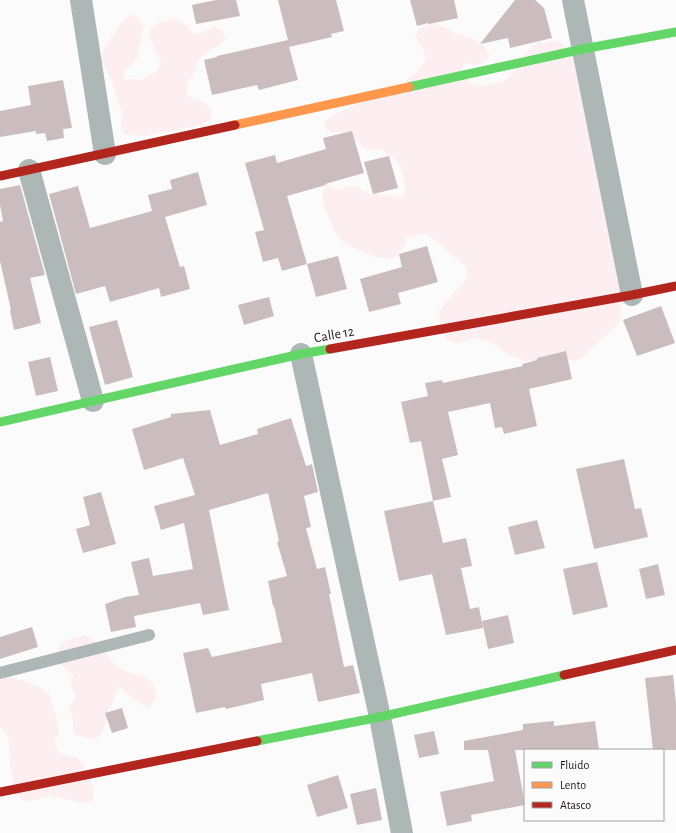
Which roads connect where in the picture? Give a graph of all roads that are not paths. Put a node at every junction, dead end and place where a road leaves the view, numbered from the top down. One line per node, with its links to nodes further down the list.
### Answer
1 (80, 0): 5 (street)
2 (573, 0): 4 (street)
3 (676, 32): 4 (street)
4 (583, 49): 5 (street); 9 (street)
5 (105, 154): 6 (street)
6 (29, 170): 7 (street); 11 (street)
7 (0, 176)
8 (676, 286): 9 (street, Calle 12)
9 (632, 295): 10 (street, Calle 12)
10 (301, 354): 11 (street, Calle 12); 16 (street)
11 (93, 401): 12 (street, Calle 12)
12 (0, 422)
13 (149, 635): 15 (lane)
14 (676, 650): 16 (street)
15 (0, 672)
16 (380, 717): 17 (street); 18 (street)
17 (0, 792)
18 (402, 833)

